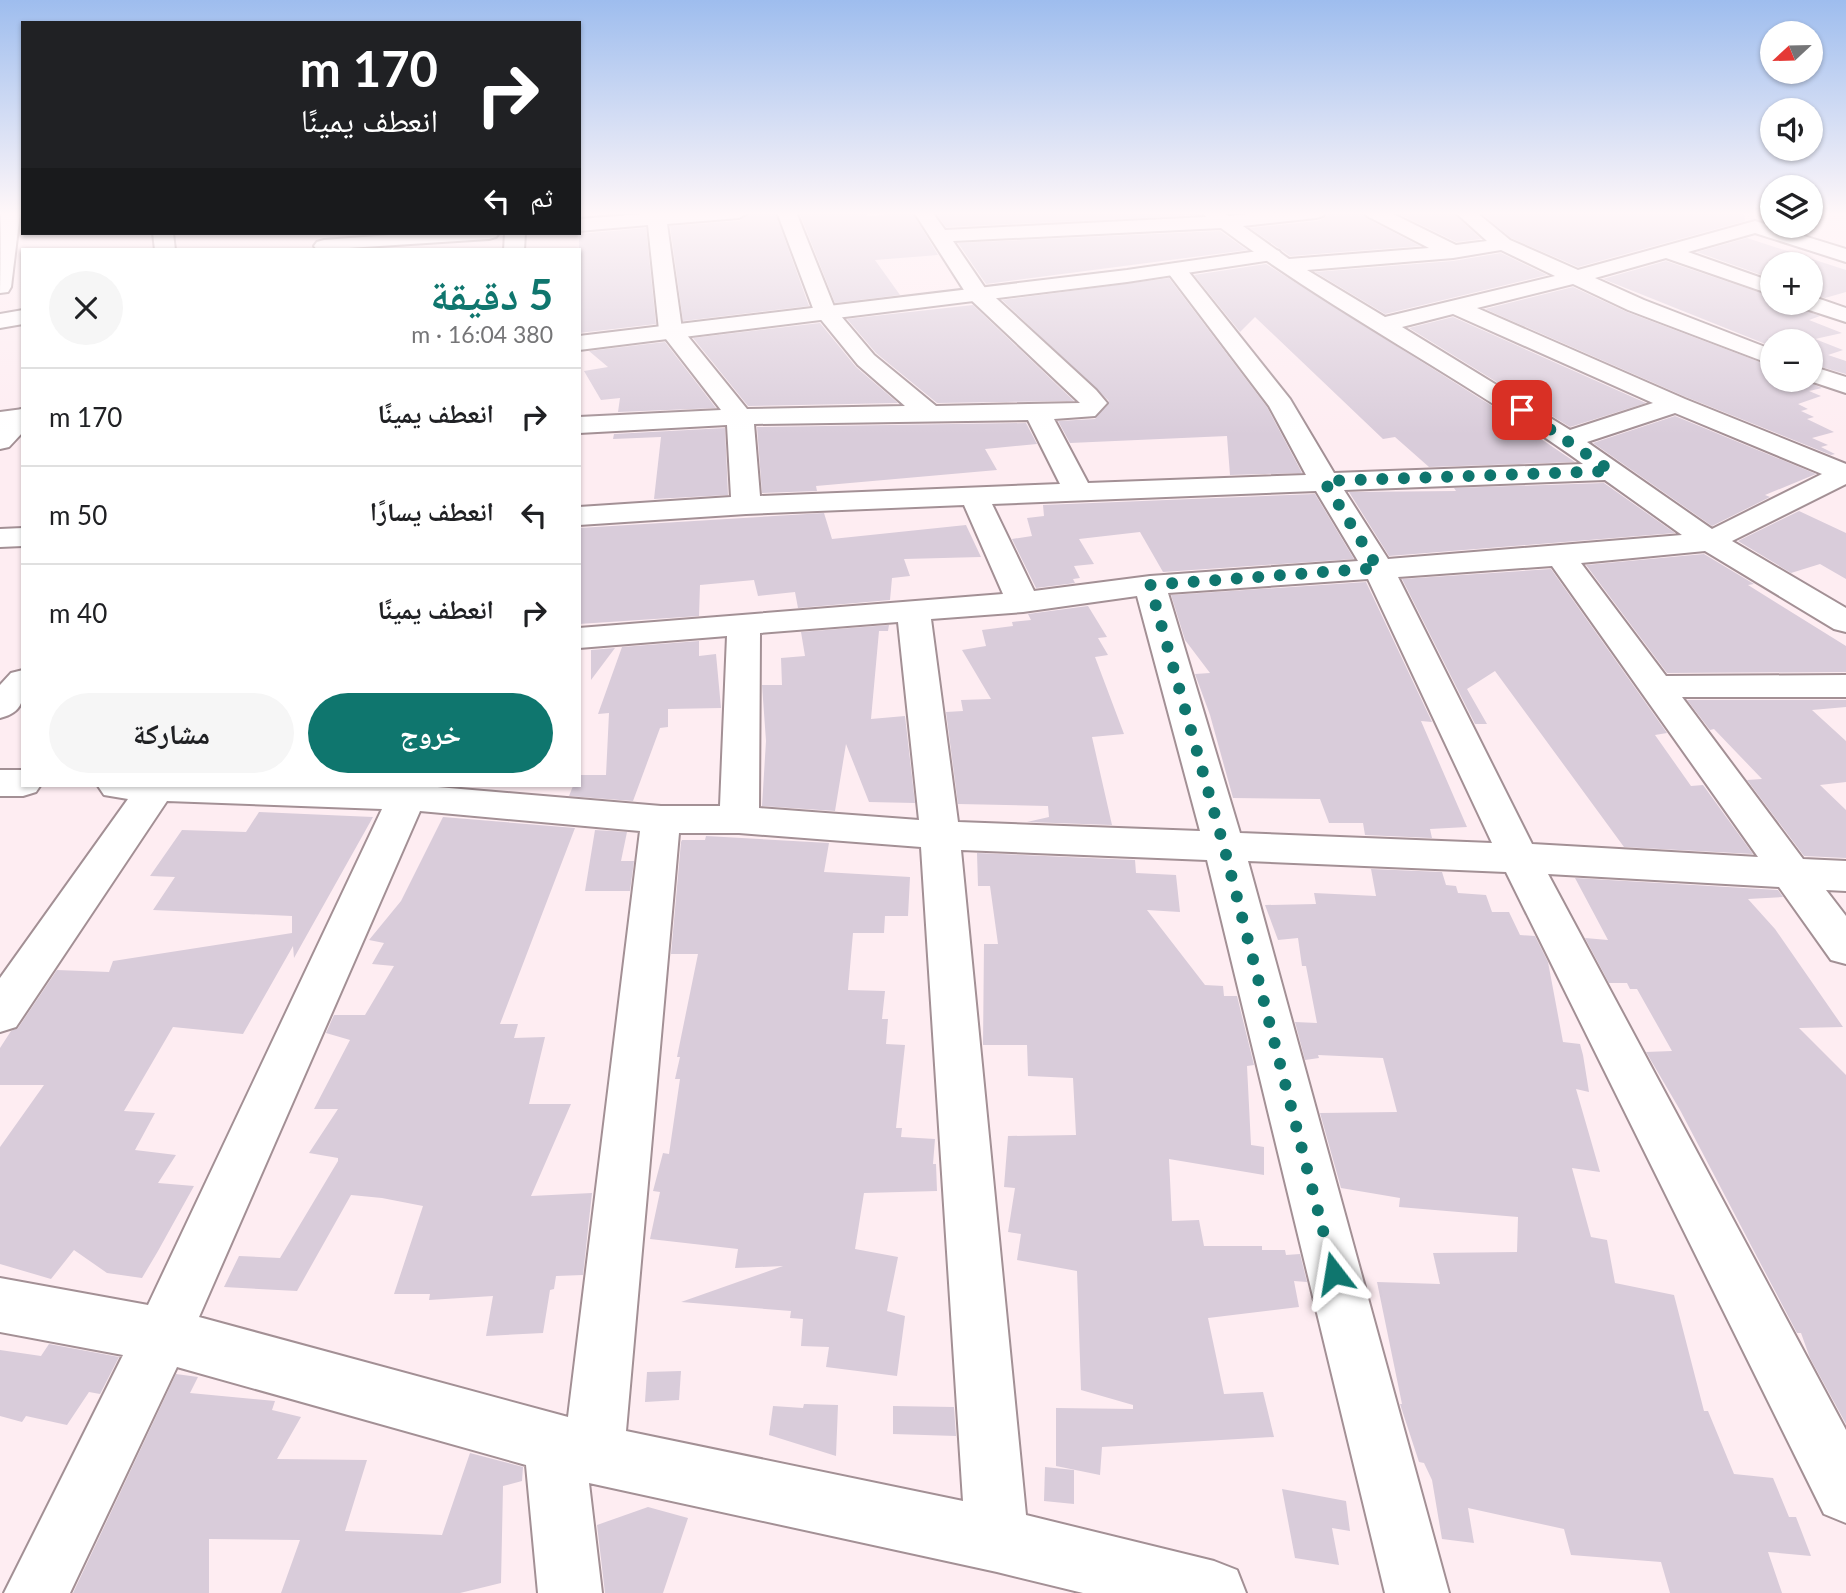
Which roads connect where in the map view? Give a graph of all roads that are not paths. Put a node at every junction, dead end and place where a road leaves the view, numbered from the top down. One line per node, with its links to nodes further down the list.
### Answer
1 (665, 286): 17 (street)
2 (815, 286): 12 (street)
3 (973, 286): 9 (street)
4 (1035, 286): 9 (street)
5 (1190, 286): 34 (street)
6 (1321, 286): 16 (street)
7 (1541, 286): 10 (street)
8 (1597, 286): 19 (street)
9 (977, 293): 12 (street); 23 (street)
10 (1462, 297): 16 (street); 22 (street)
11 (1823, 307): 13 (street)
12 (825, 311): 17 (street); 24 (street)
13 (1846, 315)
14 (21, 317): 15 (street)
15 (0, 321)
16 (1384, 324): 30 (street)
17 (671, 330): 18 (street); 26 (street)
18 (581, 343)
19 (1760, 353)
20 (1823, 377): 21 (street)
21 (1846, 386)
22 (1676, 404): 30 (street); 33 (street)
23 (1037, 411): 24 (street); 35 (street)
24 (929, 413): 26 (street)
25 (21, 417): 28 (street)
26 (740, 417): 29 (street); 37 (street)
27 (21, 419): 31 (street)
28 (0, 420)
29 (581, 429)
30 (1567, 440): 32 (street)
31 (0, 441)
32 (1611, 471): 34 (street); 41 (street)
33 (1846, 473): 41 (street)
34 (1324, 481): 35 (street); 43 (street)
35 (1078, 492): 36 (street)
36 (975, 498): 37 (street); 45 (street)
37 (746, 505): 38 (street)
38 (581, 516)
39 (21, 537): 40 (street)
40 (0, 538)
41 (1710, 541): 42 (street); 47 (street)
42 (1560, 556): 43 (street); 52 (street)
43 (1378, 568): 44 (street); 64 (street)
44 (1150, 585): 45 (street); 63 (street)
45 (1023, 602): 46 (street)
46 (913, 609): 48 (street); 62 (street)
47 (1846, 622)
48 (744, 624): 49 (street); 61 (street)
49 (581, 638)
50 (21, 682): 53 (street)
51 (1846, 686): 52 (street)
52 (1653, 687): 65 (street)
53 (0, 707)
54 (0, 783): 55 (street)
55 (21, 783)
56 (156, 787): 68 (street)
57 (180, 787): 58 (street)
58 (407, 797): 59 (street); 70 (street)
59 (538, 797): 60 (street)
60 (661, 819): 61 (street); 71 (street)
61 (739, 820): 62 (street)
62 (940, 835): 63 (street); 73 (street)
63 (1224, 847): 64 (street); 77 (street)
64 (1518, 858): 65 (street); 72 (street)
65 (1794, 874): 66 (street); 67 (street)
66 (1846, 876)
67 (1846, 948)
68 (0, 1014)
69 (0, 1306): 70 (street)
70 (163, 1335): 71 (street); 74 (street)
71 (574, 1448): 73 (street); 75 (street)
72 (1846, 1492)
73 (997, 1540): 76 (street)
74 (36, 1593)
75 (570, 1593)
76 (1214, 1593)
77 (1417, 1593)

